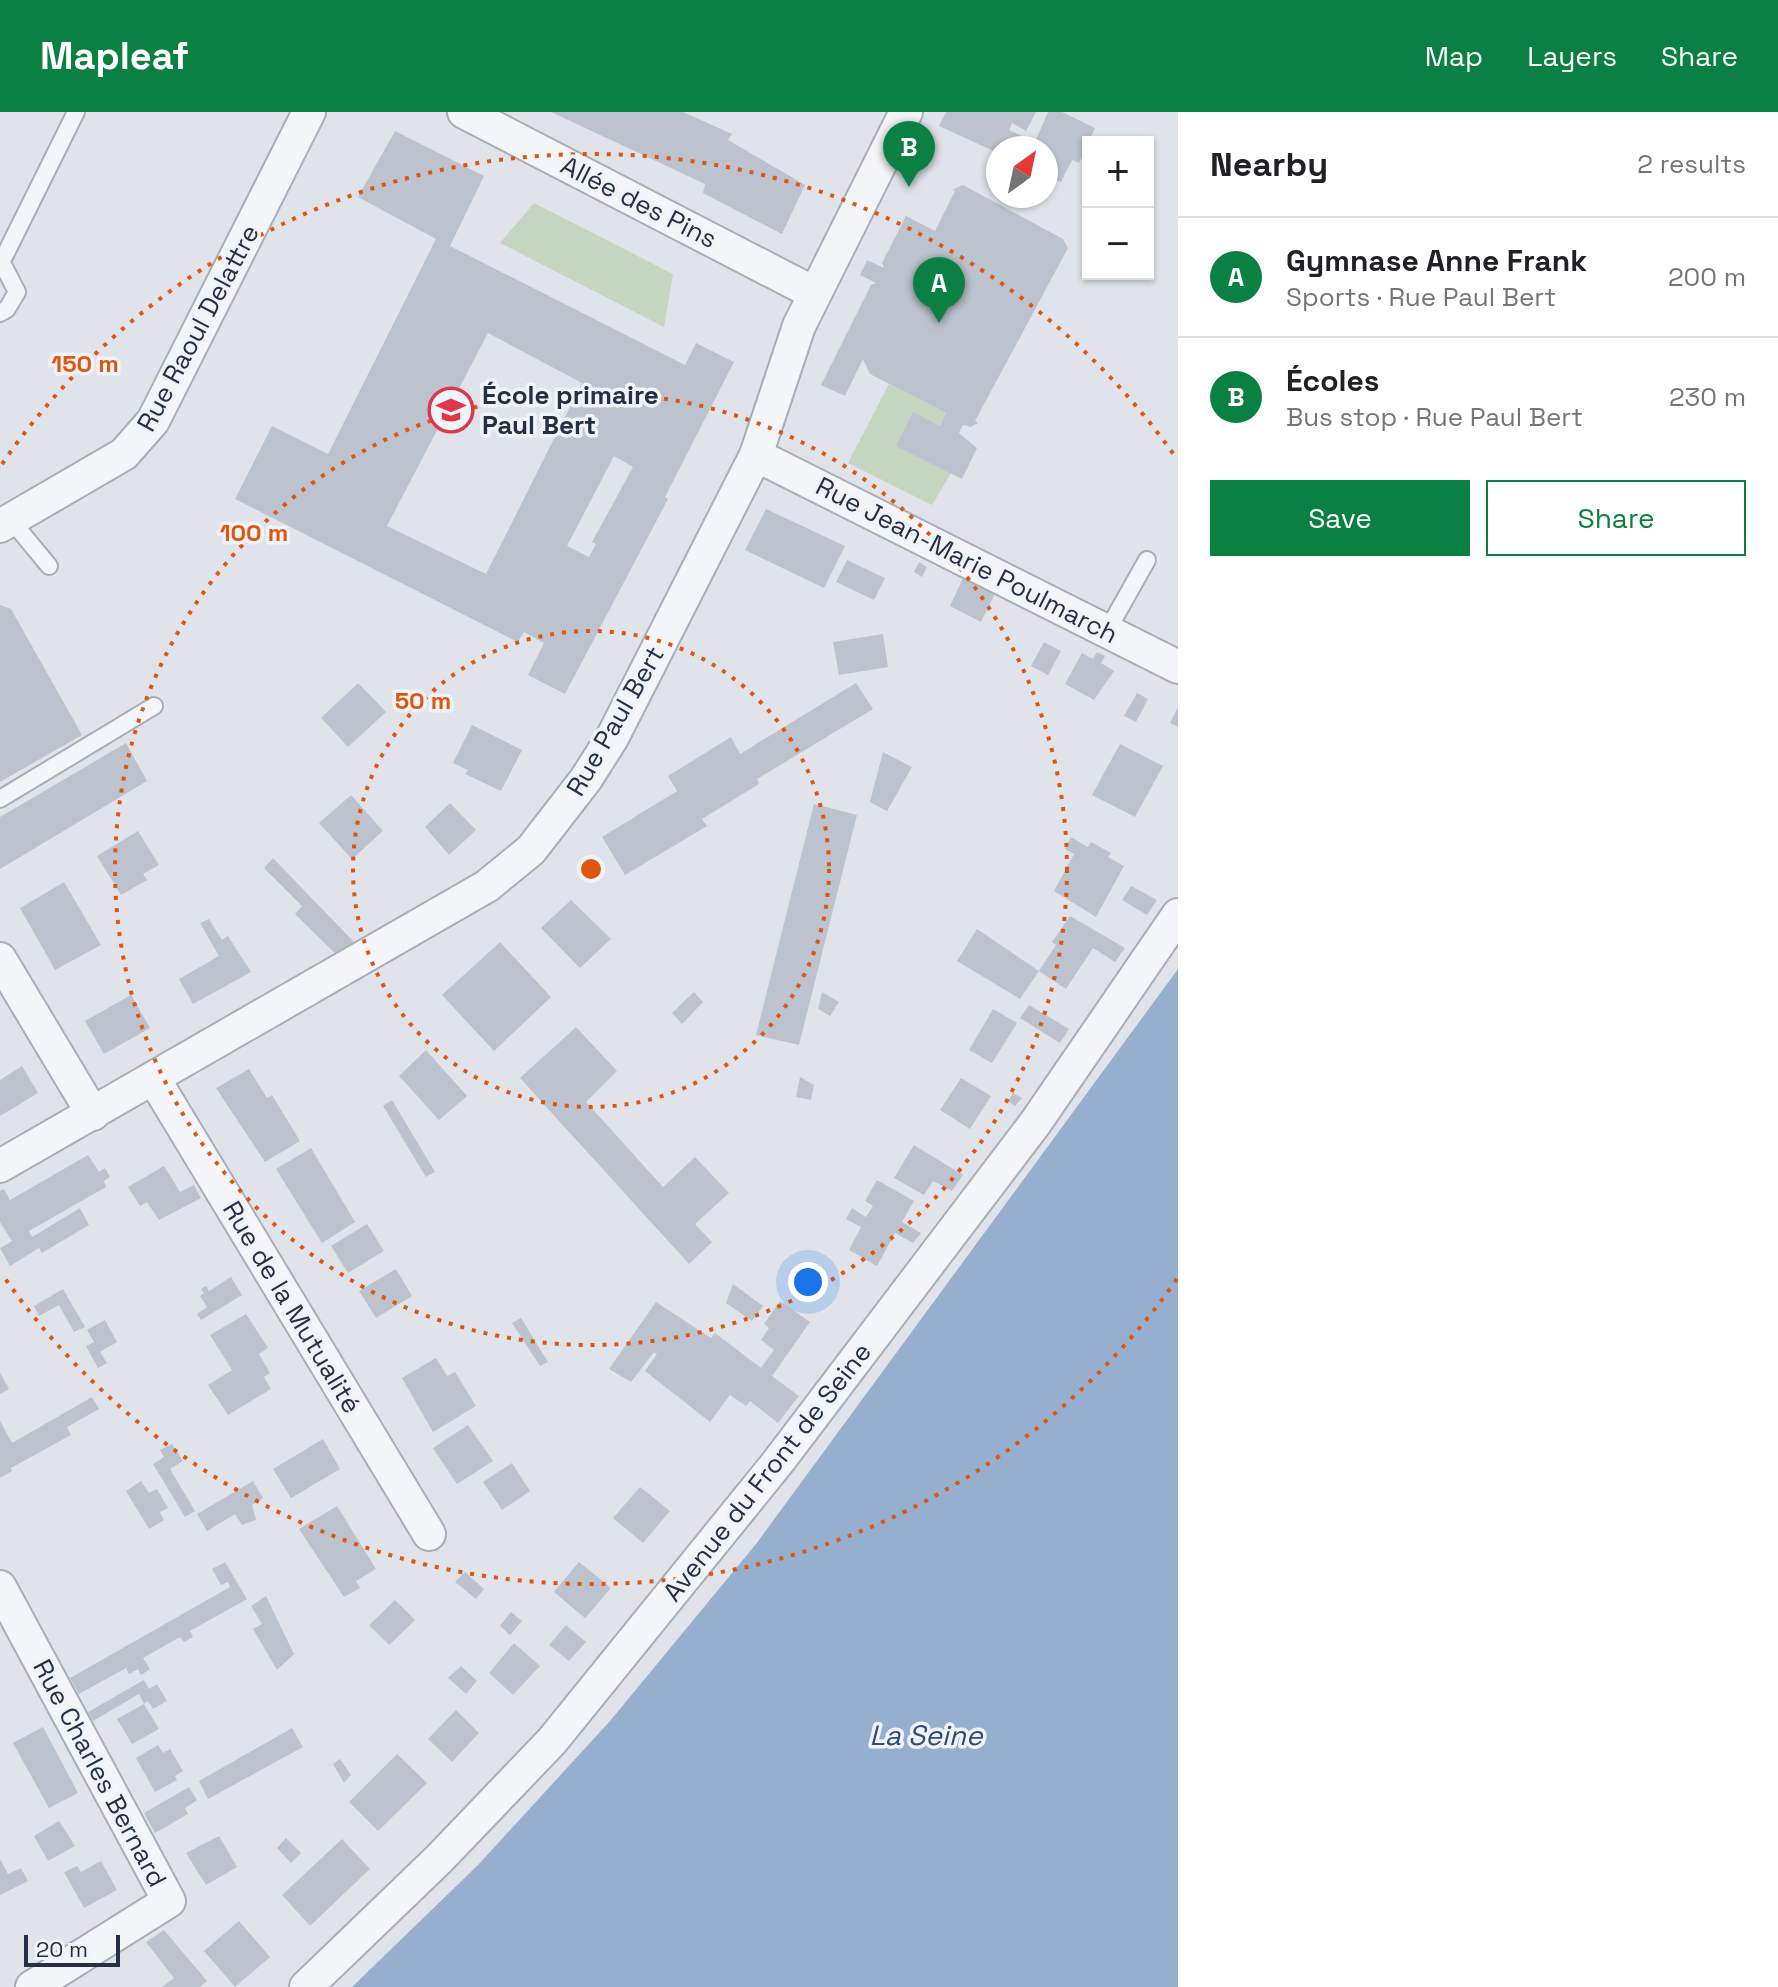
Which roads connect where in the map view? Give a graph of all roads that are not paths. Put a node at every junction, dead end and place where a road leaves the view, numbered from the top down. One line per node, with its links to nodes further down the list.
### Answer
1 (76, 112): 5 (lane)
2 (309, 112): 9 (street, Rue Raoul Delattre)
3 (464, 112): 6 (street, Allée des Pins)
4 (906, 112): 6 (street, Rue Paul Bert)
5 (1, 264): 7 (lane)
6 (814, 293): 8 (street, Rue Paul Bert)
7 (0, 313)
8 (756, 455): 12 (street, Rue Jean-Marie Poulmarch); 18 (street, Rue Paul Bert)
9 (4, 523): 11 (lane)
10 (1147, 560): 12 (lane)
11 (49, 566)
12 (1107, 631): 13 (street, Rue Jean-Marie Poulmarch)
13 (1178, 667)
14 (154, 706): 15 (lane)
15 (0, 799)
16 (1178, 915): 24 (street, Avenue du Front de Seine)
17 (0, 959): 19 (street)
18 (154, 1079): 19 (street, Rue Paul Bert); 21 (street, Rue de la Mutualité)
19 (93, 1114): 20 (street, Rue Paul Bert)
20 (0, 1166)
21 (429, 1534)
22 (0, 1587): 23 (street, Rue Charles Bernard)
23 (32, 1987)
24 (306, 1987)

